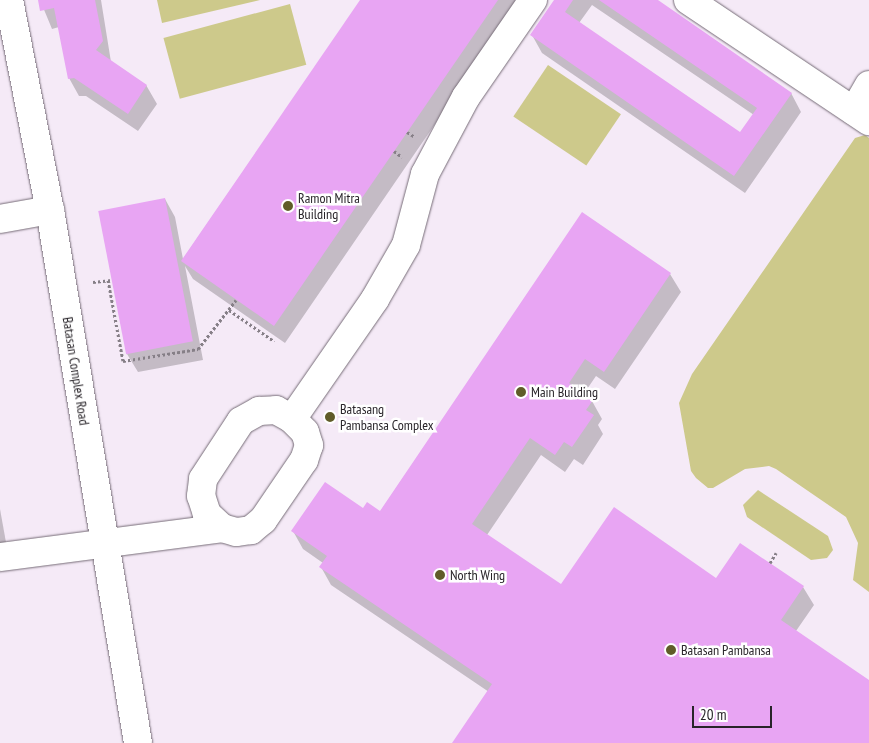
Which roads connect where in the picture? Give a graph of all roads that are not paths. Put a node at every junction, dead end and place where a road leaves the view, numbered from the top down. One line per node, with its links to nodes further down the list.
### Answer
1 (9, 0): 6 (lane, Batasan Complex Road)
2 (533, 0): 8 (lane)
3 (688, 0): 5 (lane)
4 (869, 85): 5 (lane)
5 (861, 116)
6 (50, 210): 7 (lane); 10 (lane, Batasan Complex Road)
7 (0, 219)
8 (292, 419): 9 (lane); 9 (lane)
9 (222, 528): 10 (lane)
10 (103, 544): 11 (lane); 12 (lane, Batasan Complex Road)
11 (0, 557)
12 (138, 743)

